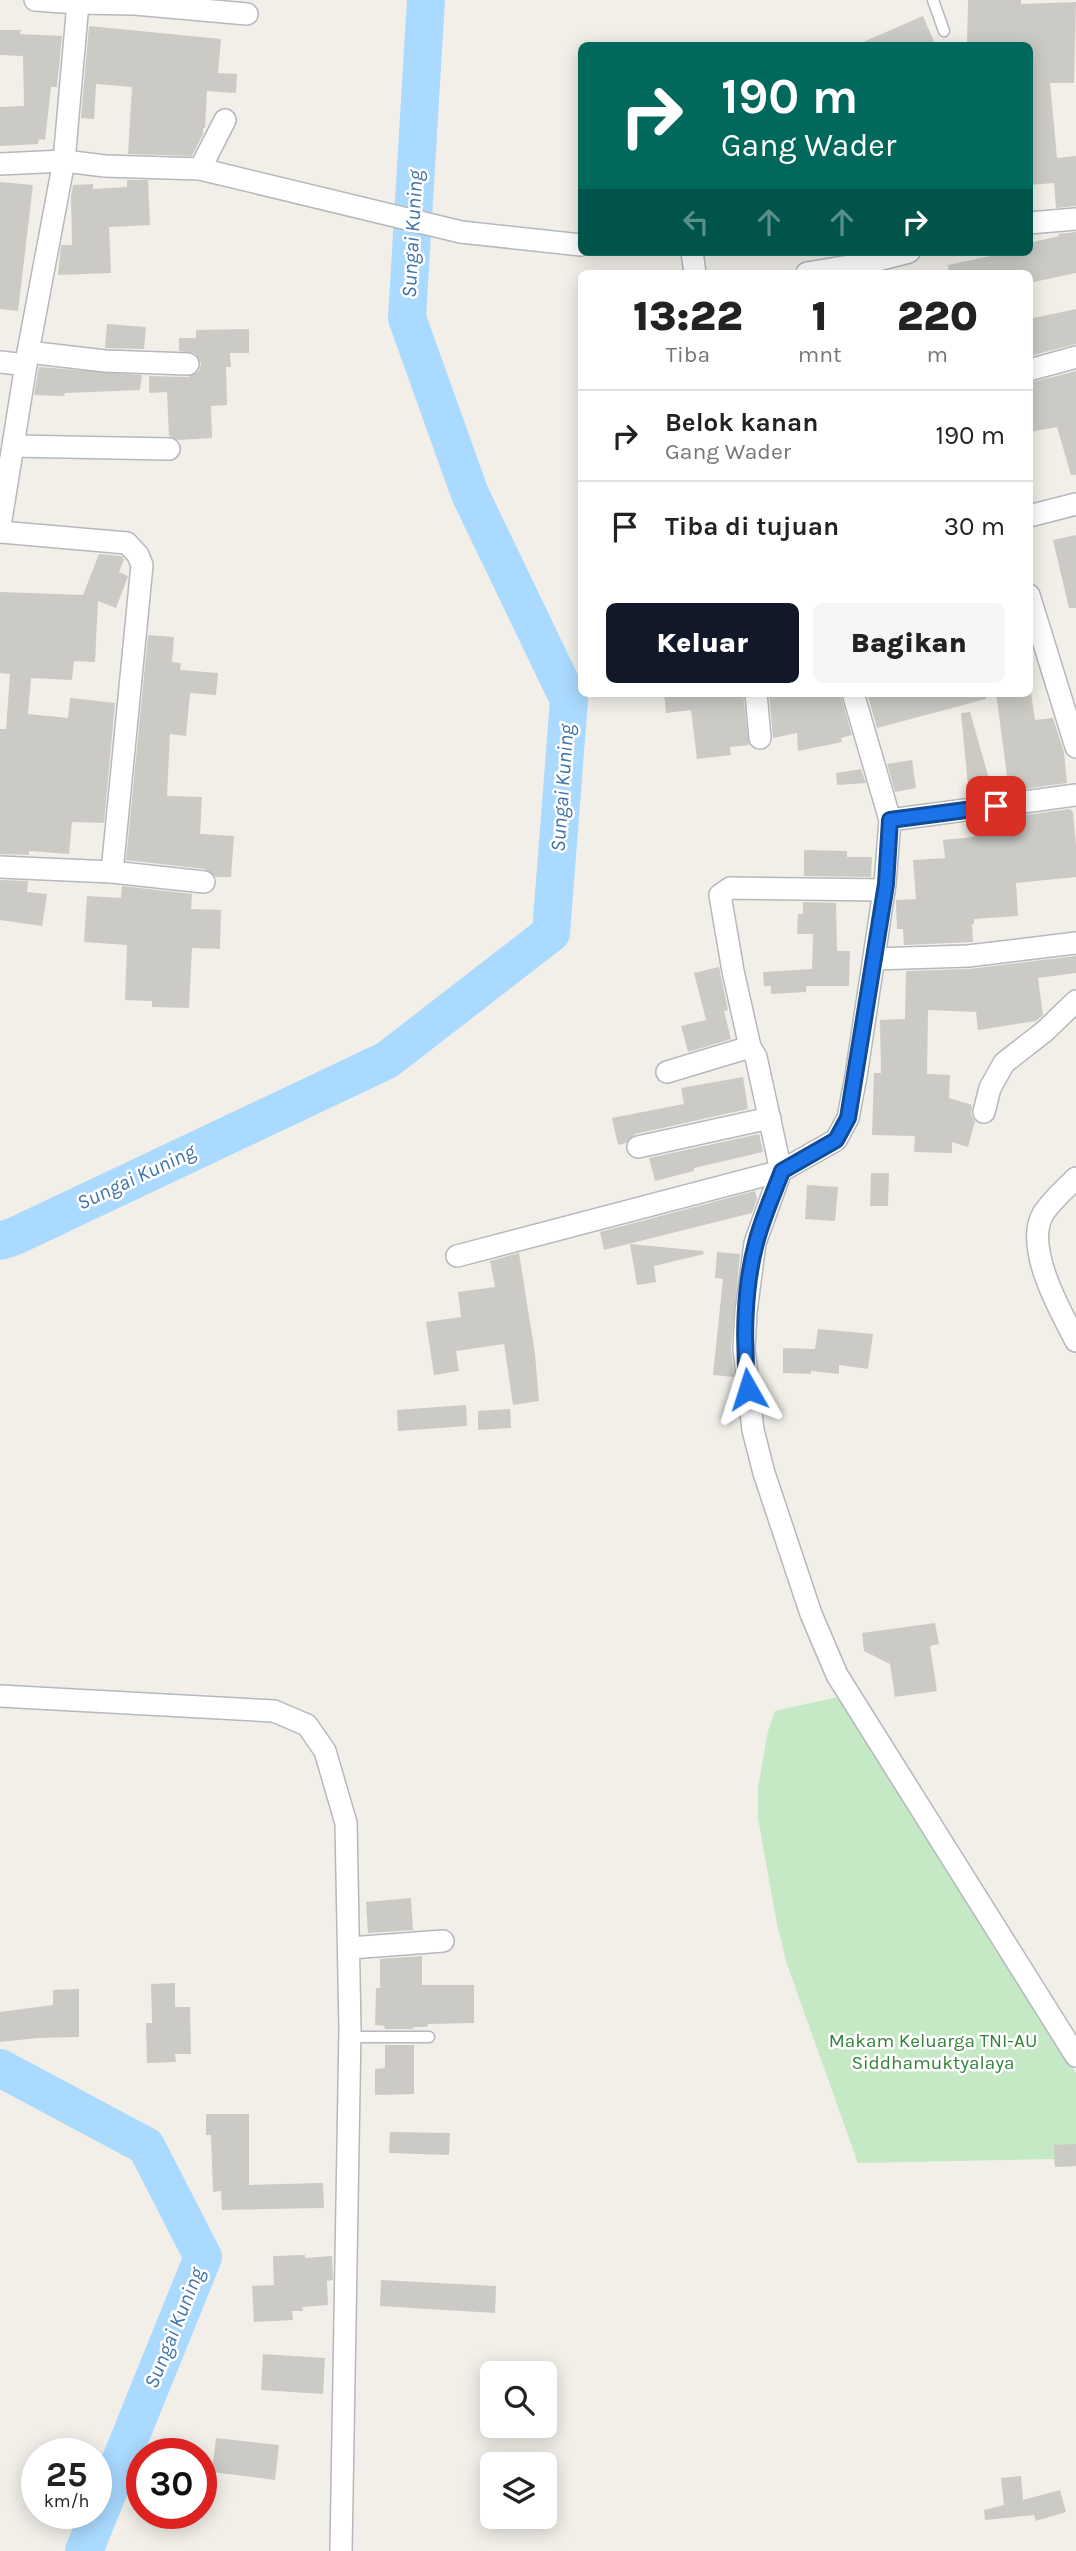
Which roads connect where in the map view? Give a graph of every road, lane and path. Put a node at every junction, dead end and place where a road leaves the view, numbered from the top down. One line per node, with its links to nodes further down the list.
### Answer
1 (35, 0): 4 (street)
2 (933, 0): 6 (lane)
3 (101, 1): 4 (street); 5 (street)
4 (78, 3): 8 (street)
5 (247, 14)
6 (944, 31)
7 (225, 120): 10 (street)
8 (64, 161): 9 (street); 10 (street); 18 (street)
9 (0, 164)
10 (200, 169): 13 (street)
11 (1076, 219): 12 (street)
12 (1033, 223)
13 (578, 245)
14 (858, 258): 15 (street); 16 (street)
15 (909, 259)
16 (817, 270)
17 (1076, 357): 21 (street)
18 (27, 358): 19 (street); 20 (street); 22 (street)
19 (0, 362)
20 (188, 364)
21 (1033, 369)
22 (13, 446): 23 (street); 26 (street)
23 (169, 449)
24 (1076, 504): 25 (street)
25 (1033, 515)
26 (0, 526)
27 (0, 532): 36 (street)
28 (1033, 608): 32 (street)
29 (756, 697): 31 (street)
30 (854, 697): 34 (street)
31 (760, 738)
32 (1076, 747)
33 (1076, 795): 34 (street)
34 (890, 820): 38 (street)
35 (0, 867): 36 (street)
36 (112, 872): 37 (street)
37 (204, 882)
38 (884, 890): 40 (street); 42 (street)
39 (1076, 943): 40 (street)
40 (874, 959): 47 (street)
41 (1076, 1001): 44 (street)
42 (750, 1047): 43 (street); 45 (street)
43 (667, 1072)
44 (984, 1112)
45 (770, 1118): 46 (street); 47 (street)
46 (638, 1147)
47 (782, 1171): 49 (street); 56 (street)
48 (1076, 1178): 50 (street)
49 (457, 1256)
50 (1076, 1341)
51 (0, 1696): 53 (street)
52 (443, 1941): 53 (street)
53 (350, 1948): 55 (street)
54 (429, 2037): 55 (lane)
55 (349, 2038): 57 (street)
56 (1076, 2056)
57 (341, 2551)

